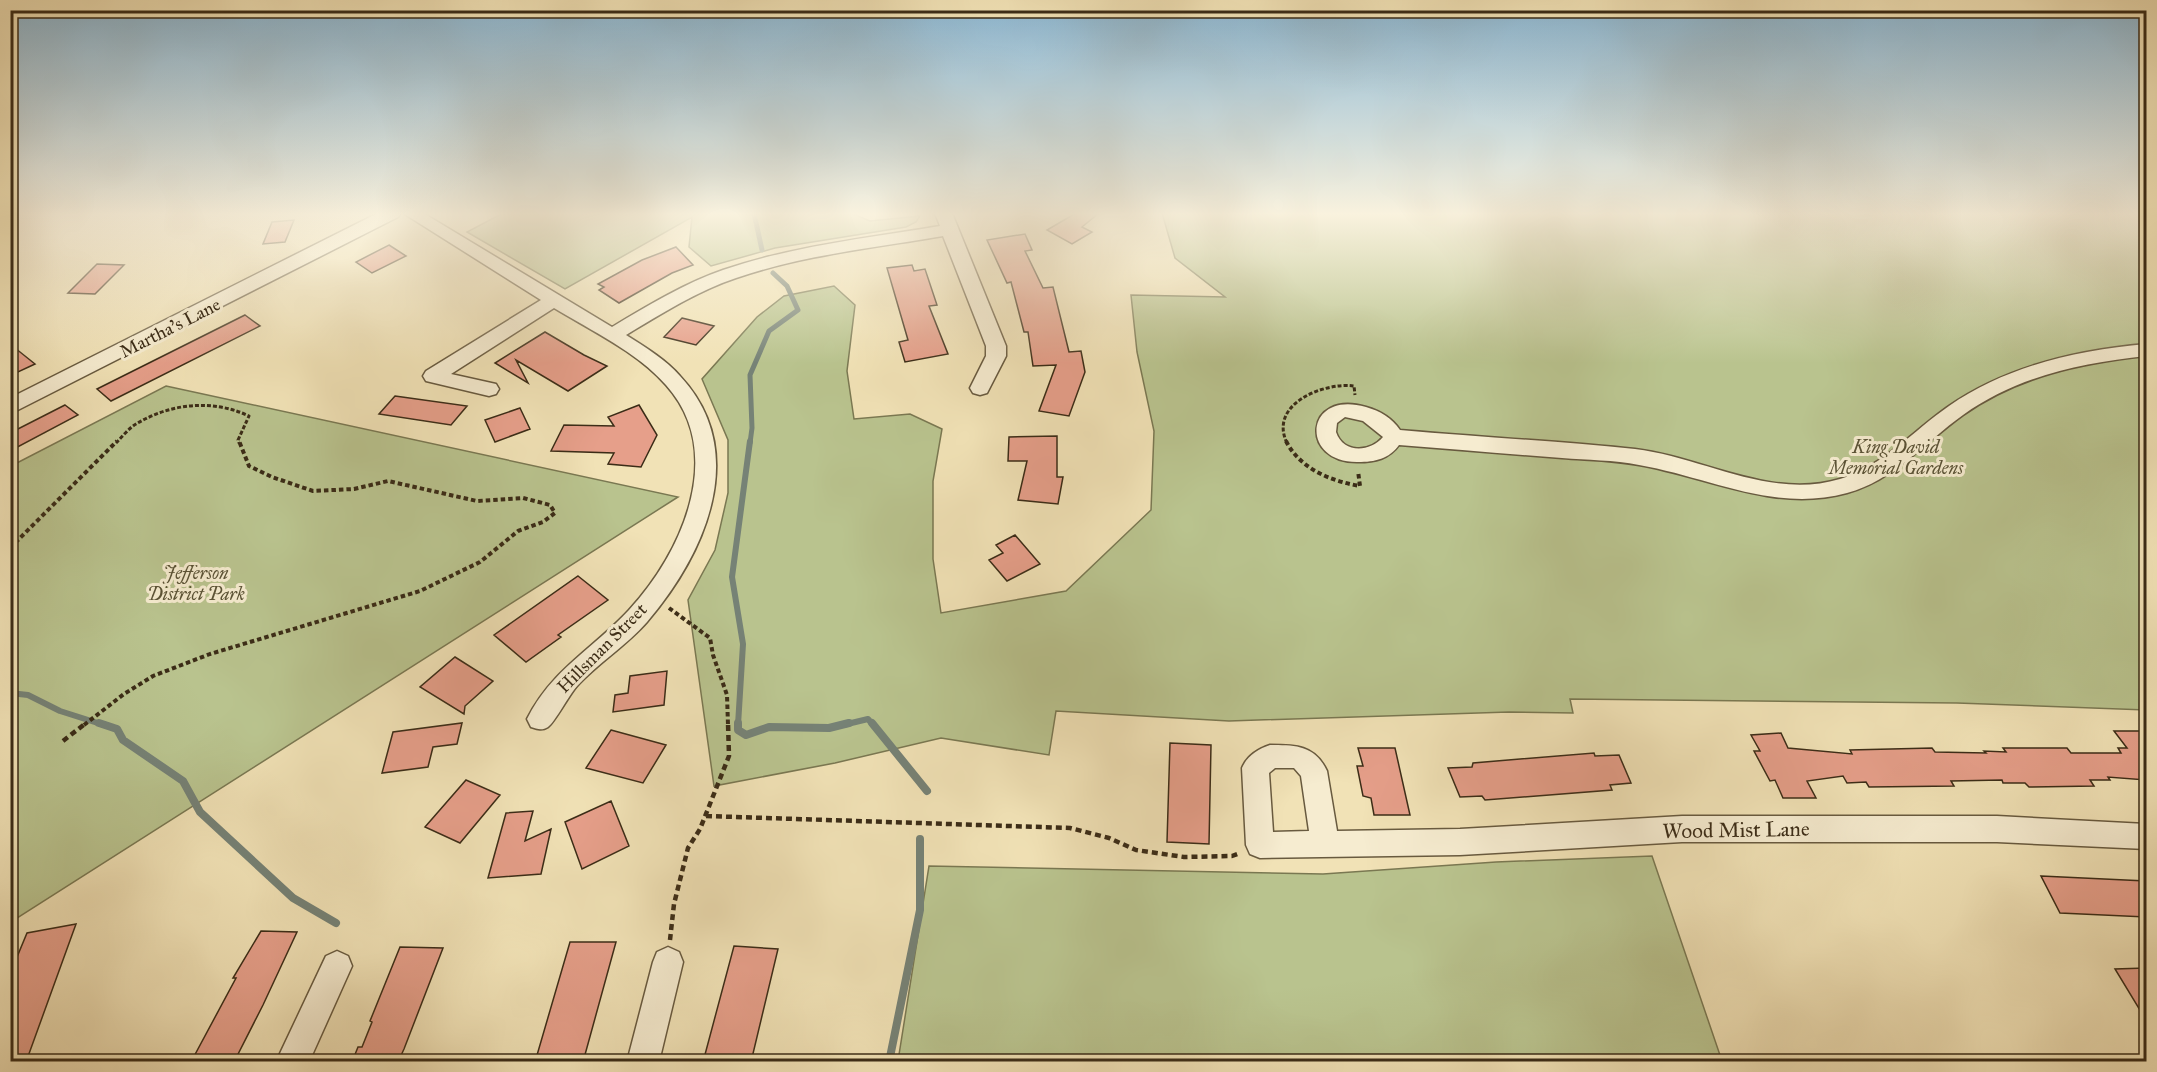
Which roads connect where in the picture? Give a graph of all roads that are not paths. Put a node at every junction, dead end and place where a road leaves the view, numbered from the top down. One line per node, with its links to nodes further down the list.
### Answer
1 (288, 263): 10 (street, Martha's Lane)
2 (493, 263): 5 (street, Hillsman Street)
3 (770, 263): 6 (street)
4 (962, 263): 8 (street)
5 (554, 300): 6 (street, Hillsman Street); 9 (street)
6 (612, 335): 12 (street, Hillsman Street)
7 (2146, 350): 11 (street)
8 (980, 388)
9 (489, 389)
10 (10, 407)
11 (1393, 437): 11 (street)
12 (540, 719)
13 (2146, 837): 14 (street, Wood Mist Lane)
14 (1325, 845): 14 (street, Wood Mist Lane)
15 (668, 962): 18 (street)
16 (337, 966): 17 (street)
17 (292, 1062)
18 (643, 1062)

